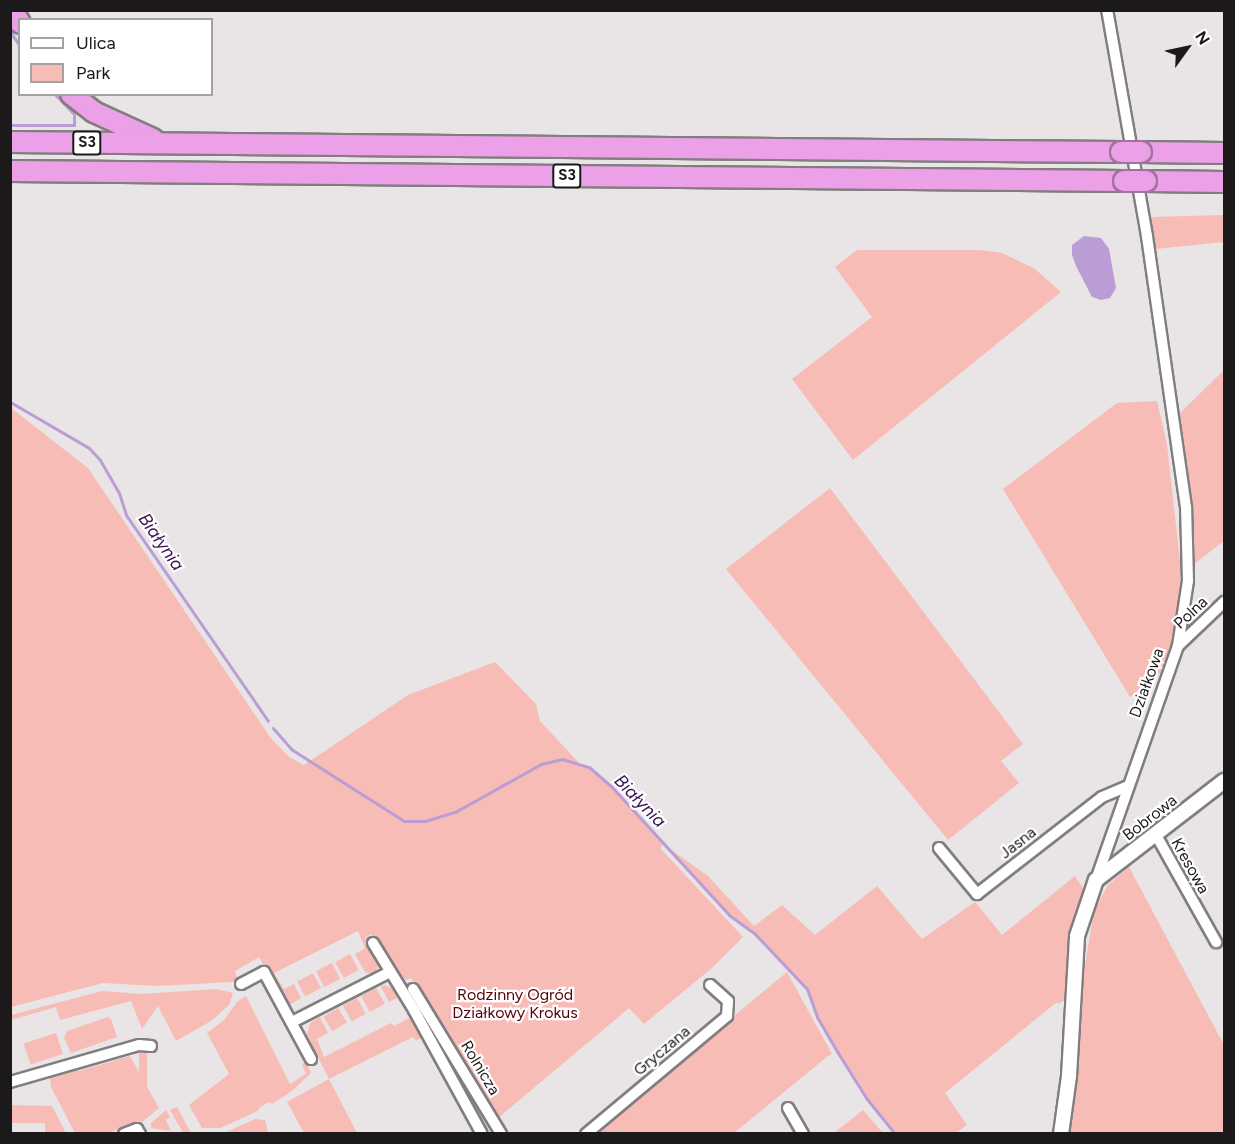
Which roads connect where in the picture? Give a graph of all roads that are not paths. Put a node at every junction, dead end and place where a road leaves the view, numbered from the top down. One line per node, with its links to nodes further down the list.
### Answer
1 (1107, 10): 9 (street, Działkowa)
2 (74, 96): 4 (highway)
3 (10, 142): 4 (highway, S3)
4 (164, 144): 5 (highway, S3, bridge)
5 (1224, 153)
6 (10, 171): 7 (highway, S3, bridge)
7 (1224, 182)
8 (1224, 602): 9 (street, Polna)
9 (1178, 646): 11 (street, Działkowa)
10 (1224, 781): 12 (street, Bobrowa)
11 (1128, 786): 13 (street, Jasna); 14 (street, Działkowa)
12 (1156, 835): 14 (street, Bobrowa); 15 (street, Kresowa)
13 (939, 848)
14 (1096, 880): 32 (street, Działkowa)
15 (1216, 942)
16 (373, 943): 17 (street)
17 (390, 972): 21 (street); 28 (street)
18 (241, 984): 21 (street)
19 (710, 985): 30 (street, Gryczana)
20 (413, 989): 29 (street, Rolnicza)
21 (292, 1022): 23 (street)
22 (151, 1046): 24 (street)
23 (311, 1059)
24 (10, 1082)
25 (788, 1108): 31 (street)
26 (139, 1131): 27 (street)
27 (124, 1134)
28 (482, 1134)
29 (501, 1134)
30 (586, 1134)
31 (803, 1134)
32 (1060, 1134)

